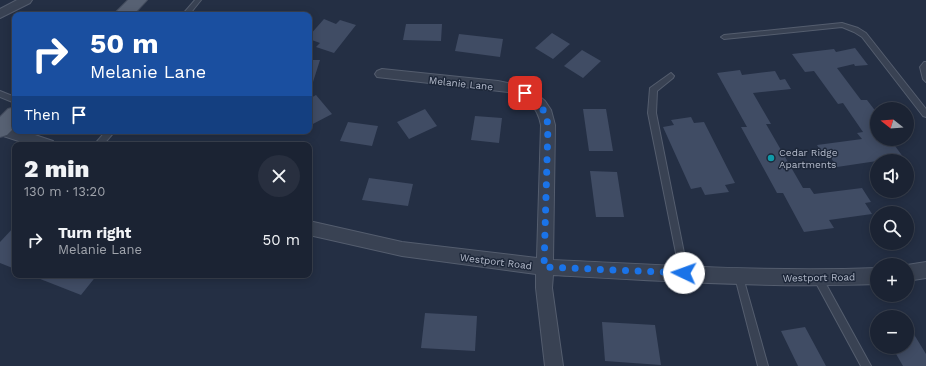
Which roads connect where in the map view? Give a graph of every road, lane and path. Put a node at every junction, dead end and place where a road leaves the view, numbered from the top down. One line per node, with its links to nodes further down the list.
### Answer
1 (26, 0): 6 (street)
2 (138, 0): 4 (main road)
3 (198, 0): 5 (lane)
4 (125, 12)
5 (188, 12)
6 (0, 14)
7 (724, 37): 14 (lane)
8 (926, 64): 11 (lane)
9 (382, 74): 23 (street, Melanie Lane)
10 (671, 76): 26 (lane)
11 (926, 79)
12 (0, 94): 13 (lane)
13 (12, 99)
14 (926, 114)
15 (12, 118): 16 (main road)
16 (0, 129): 17 (street)
17 (12, 133)
18 (15, 134): 20 (street)
19 (108, 134): 21 (lane)
20 (39, 142)
21 (101, 142)
22 (312, 230): 23 (street, Westport Road)
23 (544, 267): 26 (street, Westport Road); 30 (street, Melanie Lane)
24 (926, 270): 25 (street)
25 (914, 272)
26 (684, 273): 27 (street, Westport Road)
27 (739, 276): 29 (street, Westport Road); 31 (lane)
28 (870, 276): 29 (street, Westport Road)
29 (818, 278): 32 (lane)
30 (554, 366)
31 (763, 366)
32 (866, 366)

